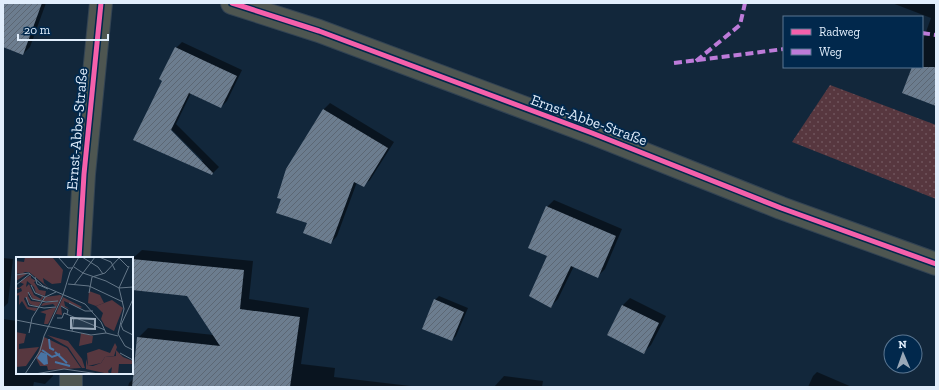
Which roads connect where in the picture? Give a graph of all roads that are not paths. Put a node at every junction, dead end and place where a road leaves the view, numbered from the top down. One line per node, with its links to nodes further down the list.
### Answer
1 (101, 3): 3 (street, Ernst-Abbe-Straße)
2 (232, 3): 4 (street, Ernst-Abbe-Straße)
3 (78, 257)
4 (936, 264)
5 (71, 374): 6 (street)
6 (71, 387)

